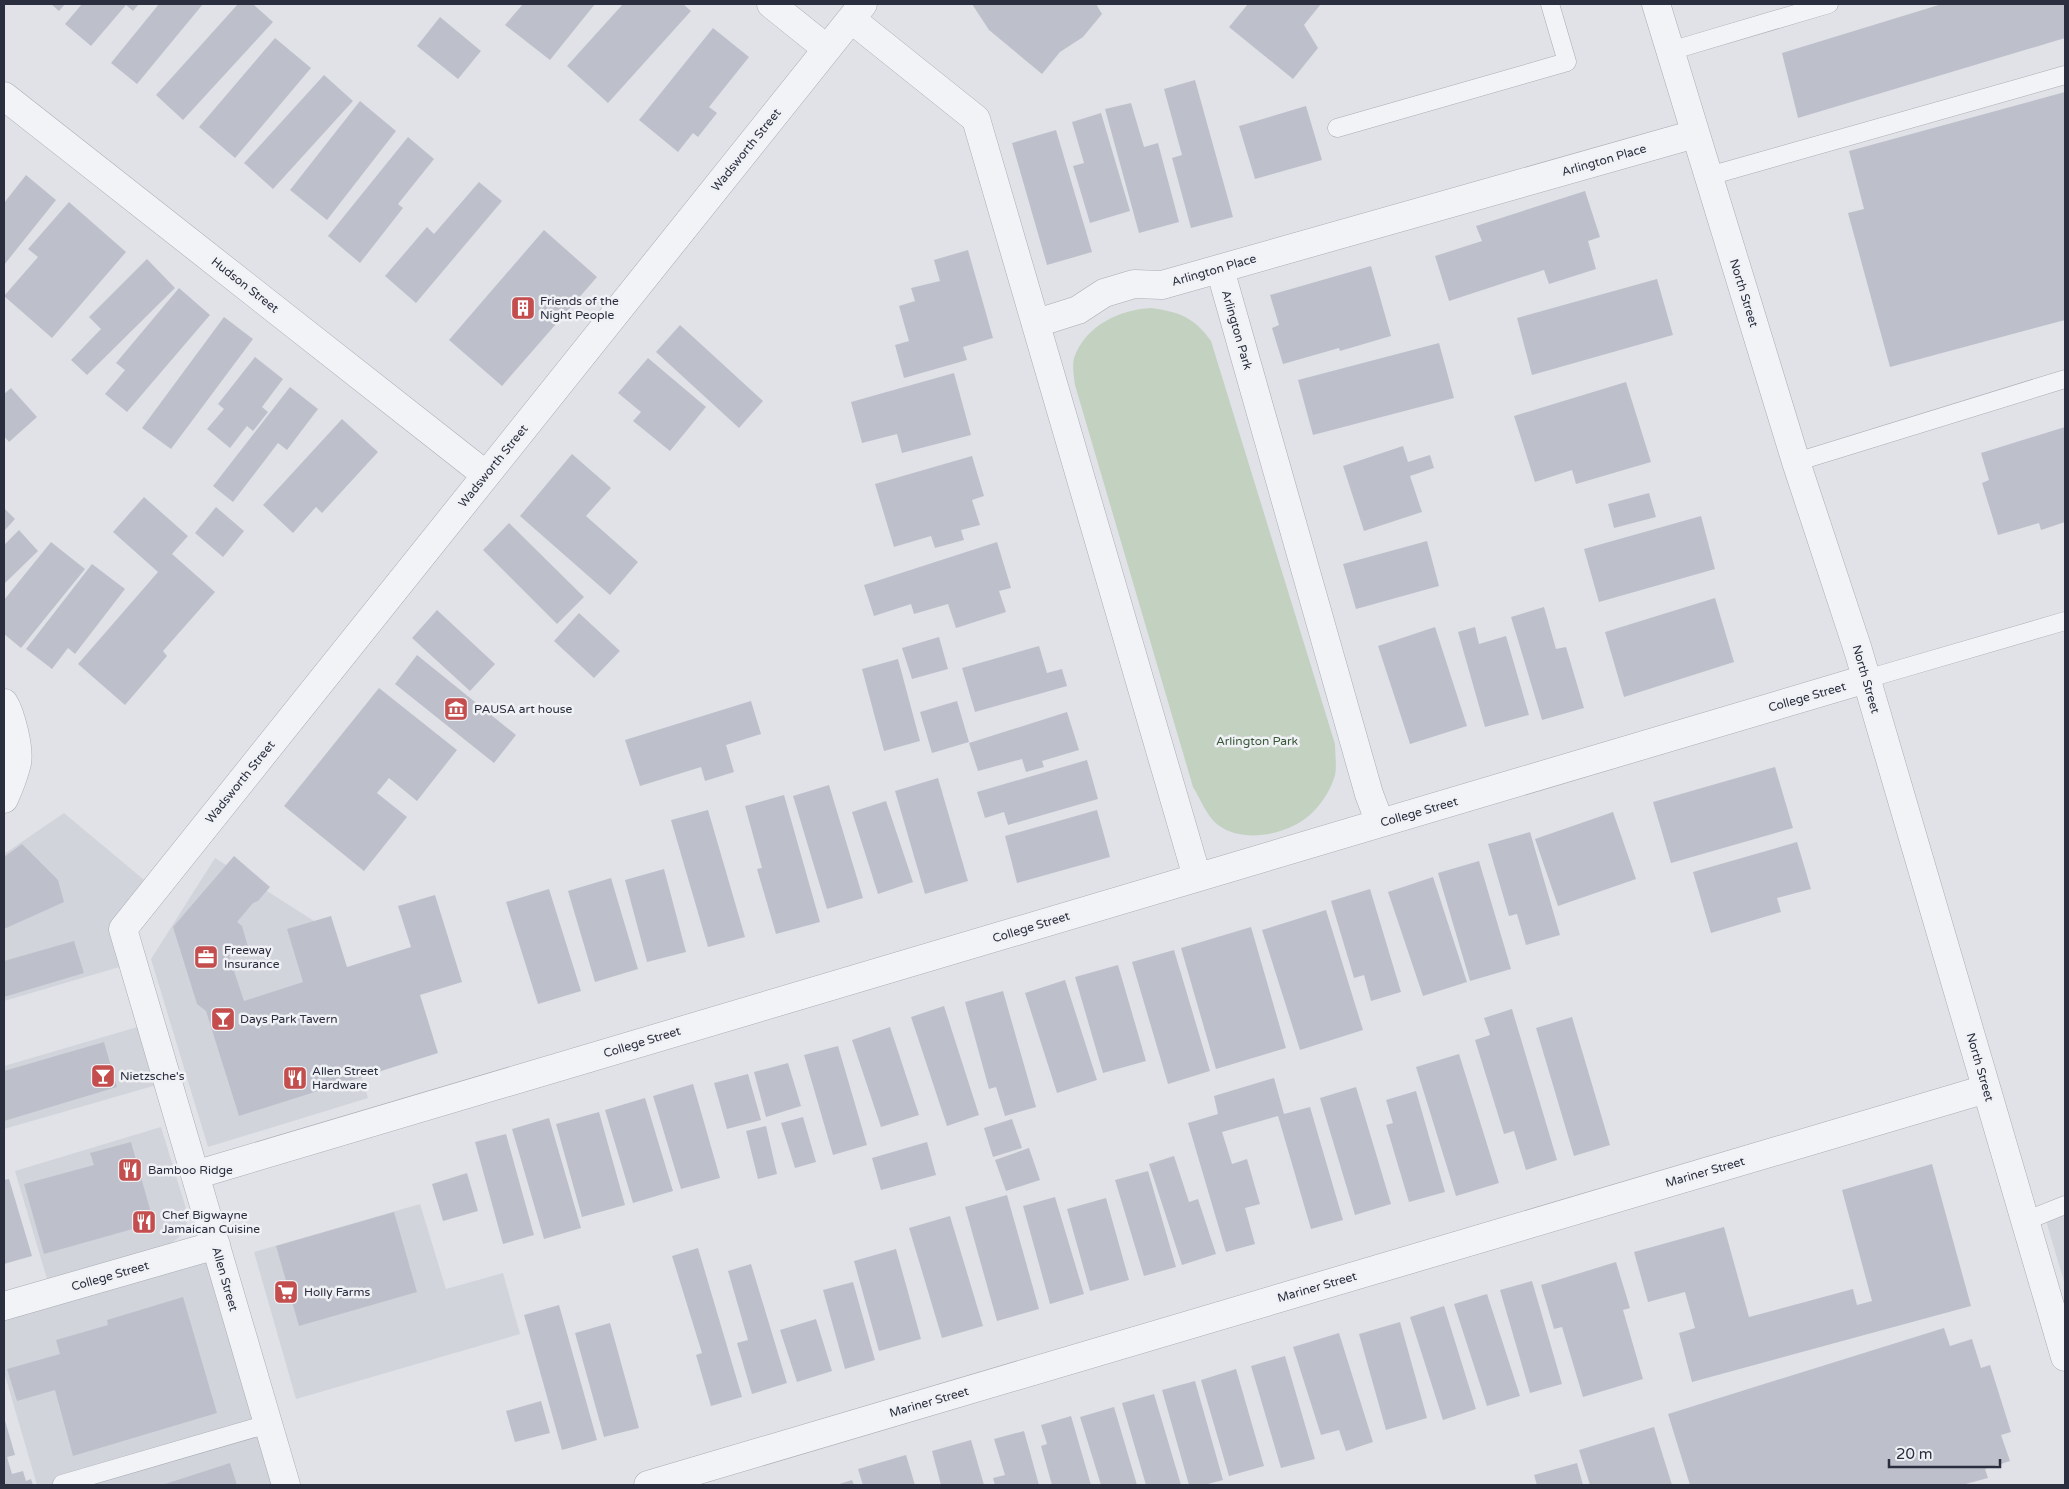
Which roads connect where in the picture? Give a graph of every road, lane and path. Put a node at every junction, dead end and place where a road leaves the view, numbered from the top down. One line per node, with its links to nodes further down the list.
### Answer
1 (771, 4): 6 (street)
2 (1550, 4): 10 (lane)
3 (1656, 4): 7 (street, North Street)
4 (1829, 4): 7 (lane)
5 (857, 11): 6 (street, Wadsworth Street); 14 (street)
6 (827, 49): 17 (street, Wadsworth Street)
7 (1670, 51): 11 (street, North Street)
8 (2065, 76): 12 (lane)
9 (4, 96): 17 (street, Hudson Street)
10 (1336, 128)
11 (1695, 134): 12 (street, North Street); 13 (street, Arlington Place)
12 (1709, 176): 16 (street, North Street)
13 (1220, 269): 14 (street, Arlington Place); 22 (street, Arlington Park)
14 (1037, 323): 23 (street)
15 (2065, 379): 16 (lane)
16 (1796, 462): 19 (street, North Street)
17 (486, 475): 24 (street, Wadsworth Street)
18 (2065, 620): 19 (lane)
19 (1866, 679): 22 (street, College Street); 25 (street, North Street)
20 (4, 703): 21 (street)
21 (4, 799)
22 (1380, 823): 23 (street, College Street)
23 (1197, 877): 26 (street, College Street)
24 (123, 929): 26 (street, Allen Street)
25 (1986, 1089): 28 (street, North Street); 35 (street, Mariner Street)
26 (195, 1175): 29 (street, Allen Street)
27 (2065, 1205): 28 (lane)
28 (2025, 1220): 31 (street, North Street)
29 (216, 1246): 30 (street, College Street); 32 (street, Allen Street)
30 (4, 1306)
31 (2065, 1357)
32 (268, 1424): 33 (lane); 34 (street, Allen Street)
33 (62, 1484)
34 (286, 1485)
35 (648, 1485)

